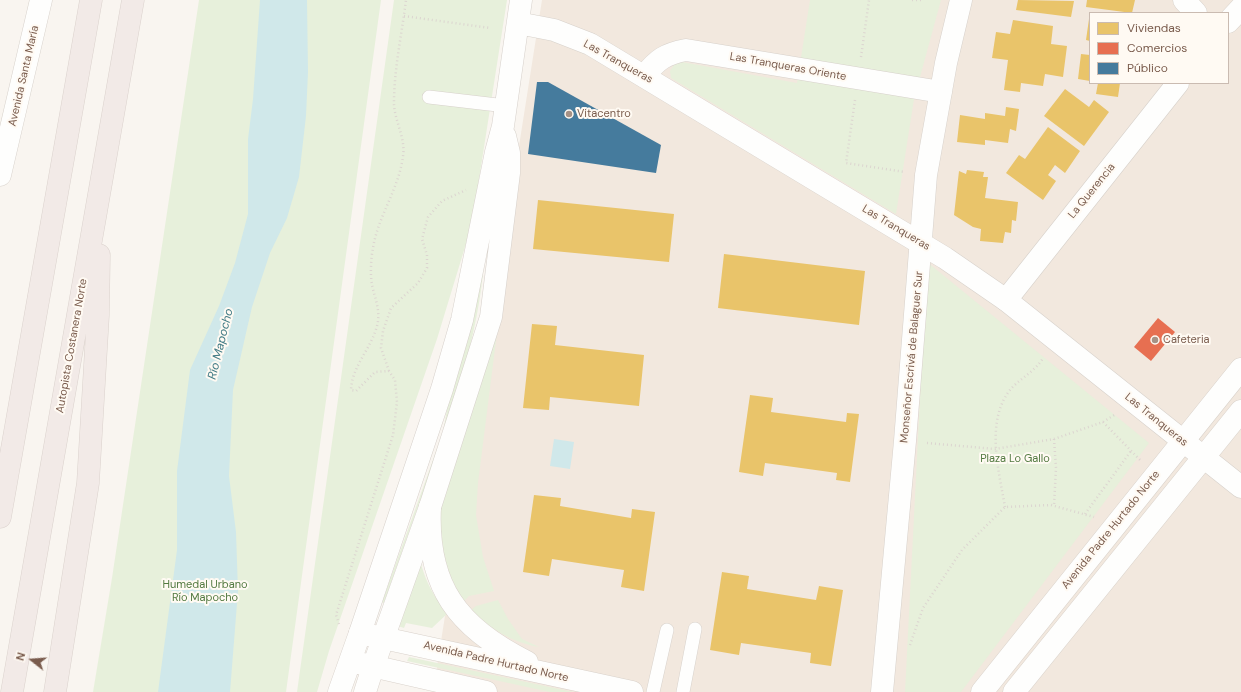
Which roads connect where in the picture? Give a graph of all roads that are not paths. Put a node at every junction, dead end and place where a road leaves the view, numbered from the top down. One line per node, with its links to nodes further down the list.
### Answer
1 (42, 0): 16 (street, Avenida Santa María)
2 (91, 0): 27 (highway)
3 (132, 0): 18 (highway, Autopista Costanera Norte)
4 (521, 0): 10 (street)
5 (961, 0): 13 (street, Monseñor Escrivá de Balaguer Sur)
6 (1184, 0): 8 (street)
7 (1241, 8): 9 (street)
8 (1195, 12)
9 (1229, 21)
10 (518, 23): 11 (street, Las Tranqueras); 15 (street)
11 (644, 76): 13 (street, Las Tranqueras Oriente); 19 (street, Las Tranqueras)
12 (1177, 84): 20 (street, La Querencia)
13 (941, 92): 19 (street, Monseñor Escrivá de Balaguer Sur)
14 (430, 97): 15 (lane)
15 (505, 116): 26 (street); 30 (street)
16 (3, 152): 17 (street, Avenida Santa María)
17 (0, 175)
18 (96, 208): 35 (highway, Autopista Costanera Norte); 36 (highway)
19 (922, 243): 20 (street, Las Tranqueras); 43 (street, Monseñor Escrivá de Balaguer Sur)
20 (1006, 300): 23 (street, Las Tranqueras)
21 (1241, 369): 23 (street, Avenida Padre Hurtado Norte)
22 (1241, 411): 24 (street)
23 (1183, 441): 24 (street, Las Tranqueras); 44 (street, Avenida Padre Hurtado Norte)
24 (1205, 458): 25 (street, Las Tranqueras); 45 (street)
25 (1241, 487)
26 (430, 507): 31 (street); 34 (street)
27 (0, 517)
28 (695, 628): 42 (lane)
29 (667, 630): 41 (lane)
30 (350, 631): 31 (street, Avenida Padre Hurtado Norte); 32 (street)
31 (383, 638): 33 (street); 34 (street, Avenida Padre Hurtado Norte)
32 (350, 661): 33 (street); 37 (street)
33 (373, 667): 38 (street); 39 (street)
34 (565, 678): 40 (street, Avenida Padre Hurtado Norte)
35 (12, 692)
36 (55, 692)
37 (339, 692)
38 (365, 692)
39 (486, 692)
40 (632, 692)
41 (653, 692)
42 (683, 692)
43 (882, 692)
44 (982, 692)
45 (1014, 692)

